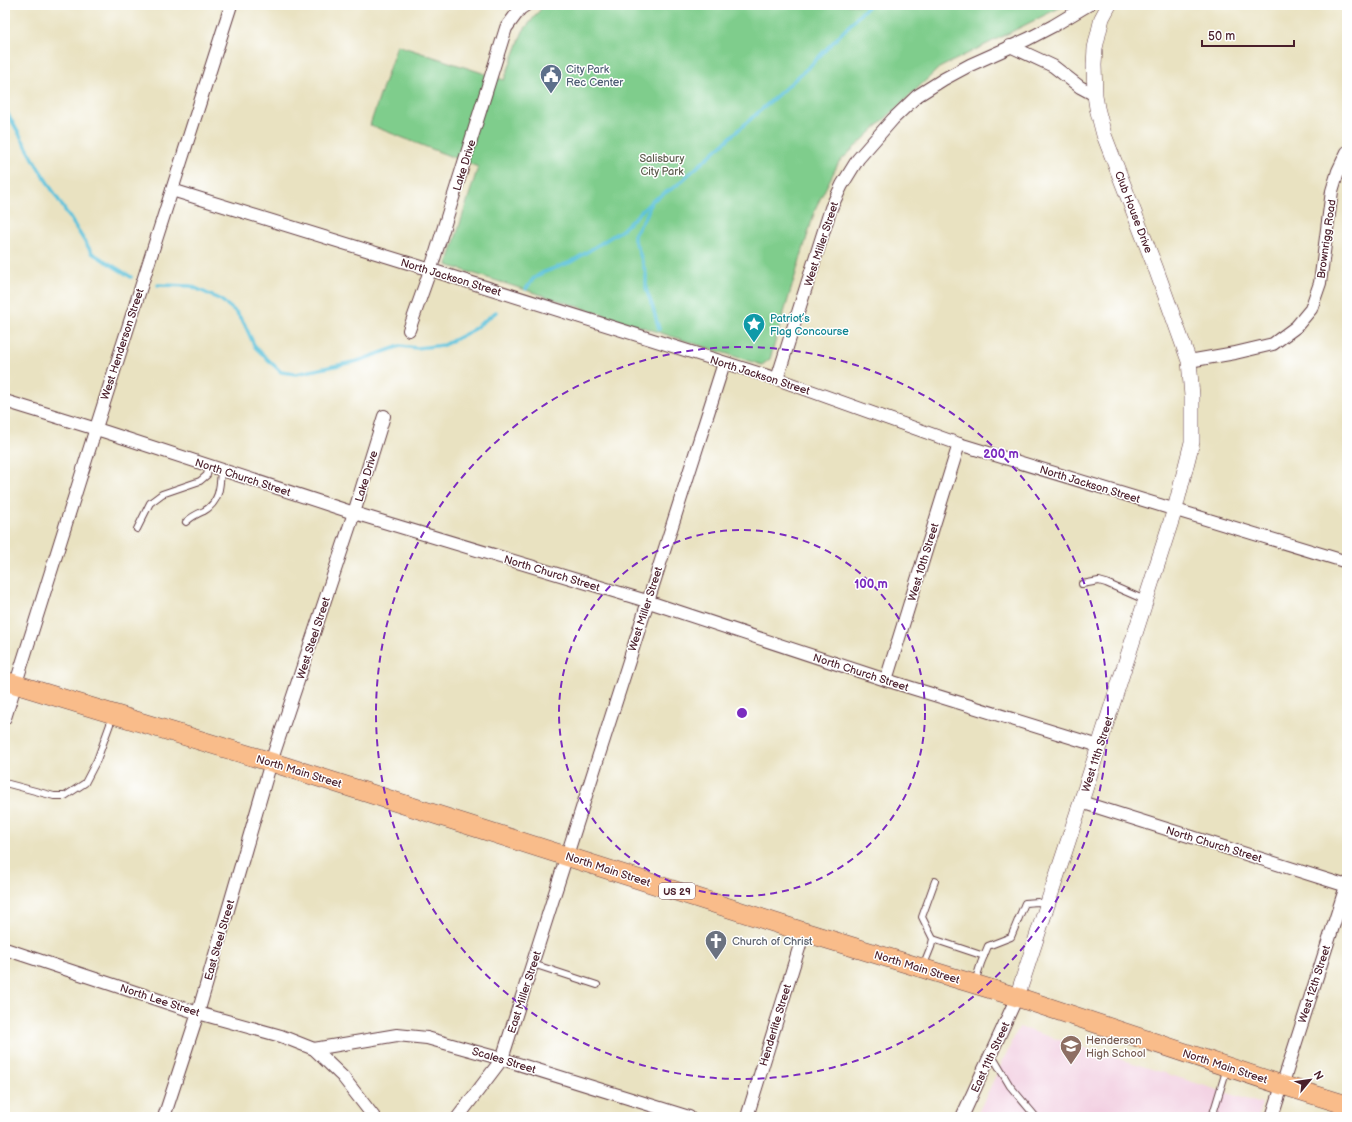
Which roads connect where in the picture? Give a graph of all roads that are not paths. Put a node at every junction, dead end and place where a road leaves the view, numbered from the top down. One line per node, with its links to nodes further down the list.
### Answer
1 (231, 5): 9 (street, West Henderson Street)
2 (508, 5): 5 (street)
3 (1088, 5): 6 (street)
4 (1109, 5): 7 (street, Club House Drive)
5 (523, 7): 10 (street, Lake Drive)
6 (1010, 46): 7 (street); 14 (street, West Miller Street)
7 (1095, 95): 12 (street, Club House Drive)
8 (1347, 152): 12 (street, Brownrigg Road)
9 (172, 190): 10 (street, North Jackson Street); 17 (street, West Henderson Street)
10 (431, 270): 11 (street, Lake Drive); 13 (street, North Jackson Street)
11 (409, 330)
12 (1189, 361): 21 (street, Club House Drive)
13 (724, 362): 14 (street, North Jackson Street); 28 (street, West Miller Street)
14 (777, 379): 18 (street, North Jackson Street)
15 (5, 401): 17 (street, North Church Street)
16 (384, 416): 22 (street, Lake Drive)
17 (96, 428): 19 (street, North Church Street); 30 (street, West Henderson Street)
18 (960, 444): 21 (street, North Jackson Street); 29 (street, West 10th Street)
19 (209, 466): 20 (street, North Church Street); 24 (lane)
20 (221, 470): 22 (street, North Church Street); 23 (lane)
21 (1175, 509): 25 (street, North Jackson Street); 27 (street, West 11th Street)
22 (354, 513): 28 (street, North Church Street); 34 (street, West Steel Street)
23 (186, 522)
24 (137, 529)
25 (1347, 562)
26 (1082, 584): 27 (lane)
27 (1146, 600): 33 (street, West 11th Street)
28 (648, 602): 29 (street, North Church Street); 37 (street, West Miller Street)
29 (886, 680): 33 (street, North Church Street)
30 (10, 683): 31 (main road, North Main Street / US 29); 32 (street, West Henderson Street)
31 (113, 714): 34 (main road, North Main Street / US 29); 35 (lane)
32 (5, 718)
33 (1099, 746): 36 (street, West 11th Street)
34 (271, 762): 37 (main road, North Main Street / US 29); 50 (street, East Steel Street)
35 (5, 783)
36 (1081, 802): 39 (street, North Church Street); 40 (street, West 11th Street)
37 (568, 856): 41 (main road, North Main Street / US 29); 45 (street, East Miller Street)
38 (935, 881): 42 (lane)
39 (1347, 885): 55 (street, West 12th Street)
40 (1047, 905): 44 (lane); 49 (street, West 11th Street)
41 (804, 932): 46 (main road, North Main Street / US 29); 61 (street, Henderlite Street)
42 (933, 939): 44 (lane); 46 (lane)
43 (5, 949): 50 (street, North Lee Street)
44 (984, 956): 47 (lane)
45 (533, 964): 48 (lane); 53 (street, East Miller Street)
46 (922, 968): 47 (main road, North Main Street / US 29)
47 (974, 984): 49 (main road, North Main Street / US 29)
48 (597, 985)
49 (1017, 998): 52 (street, East 11th Street); 54 (main road, North Main Street / US 29)
50 (198, 1013): 51 (street, North Lee Street); 57 (street, East Steel Street)
51 (314, 1049): 53 (street, Scales Street); 58 (street)
52 (991, 1054): 62 (street, East 11th Street); 63 (lane)
53 (502, 1059): 59 (street, East Miller Street); 60 (street, Scales Street)
54 (1228, 1067): 55 (main road, North Main Street / US 29); 64 (lane)
55 (1282, 1085): 56 (main road, North Main Street / US 29); 65 (street, West 12th Street)
56 (1347, 1105)
57 (164, 1117)
58 (374, 1117)
59 (458, 1117)
60 (688, 1117)
61 (747, 1117)
62 (962, 1117)
63 (1036, 1117)
64 (1212, 1117)
65 (1272, 1117)

